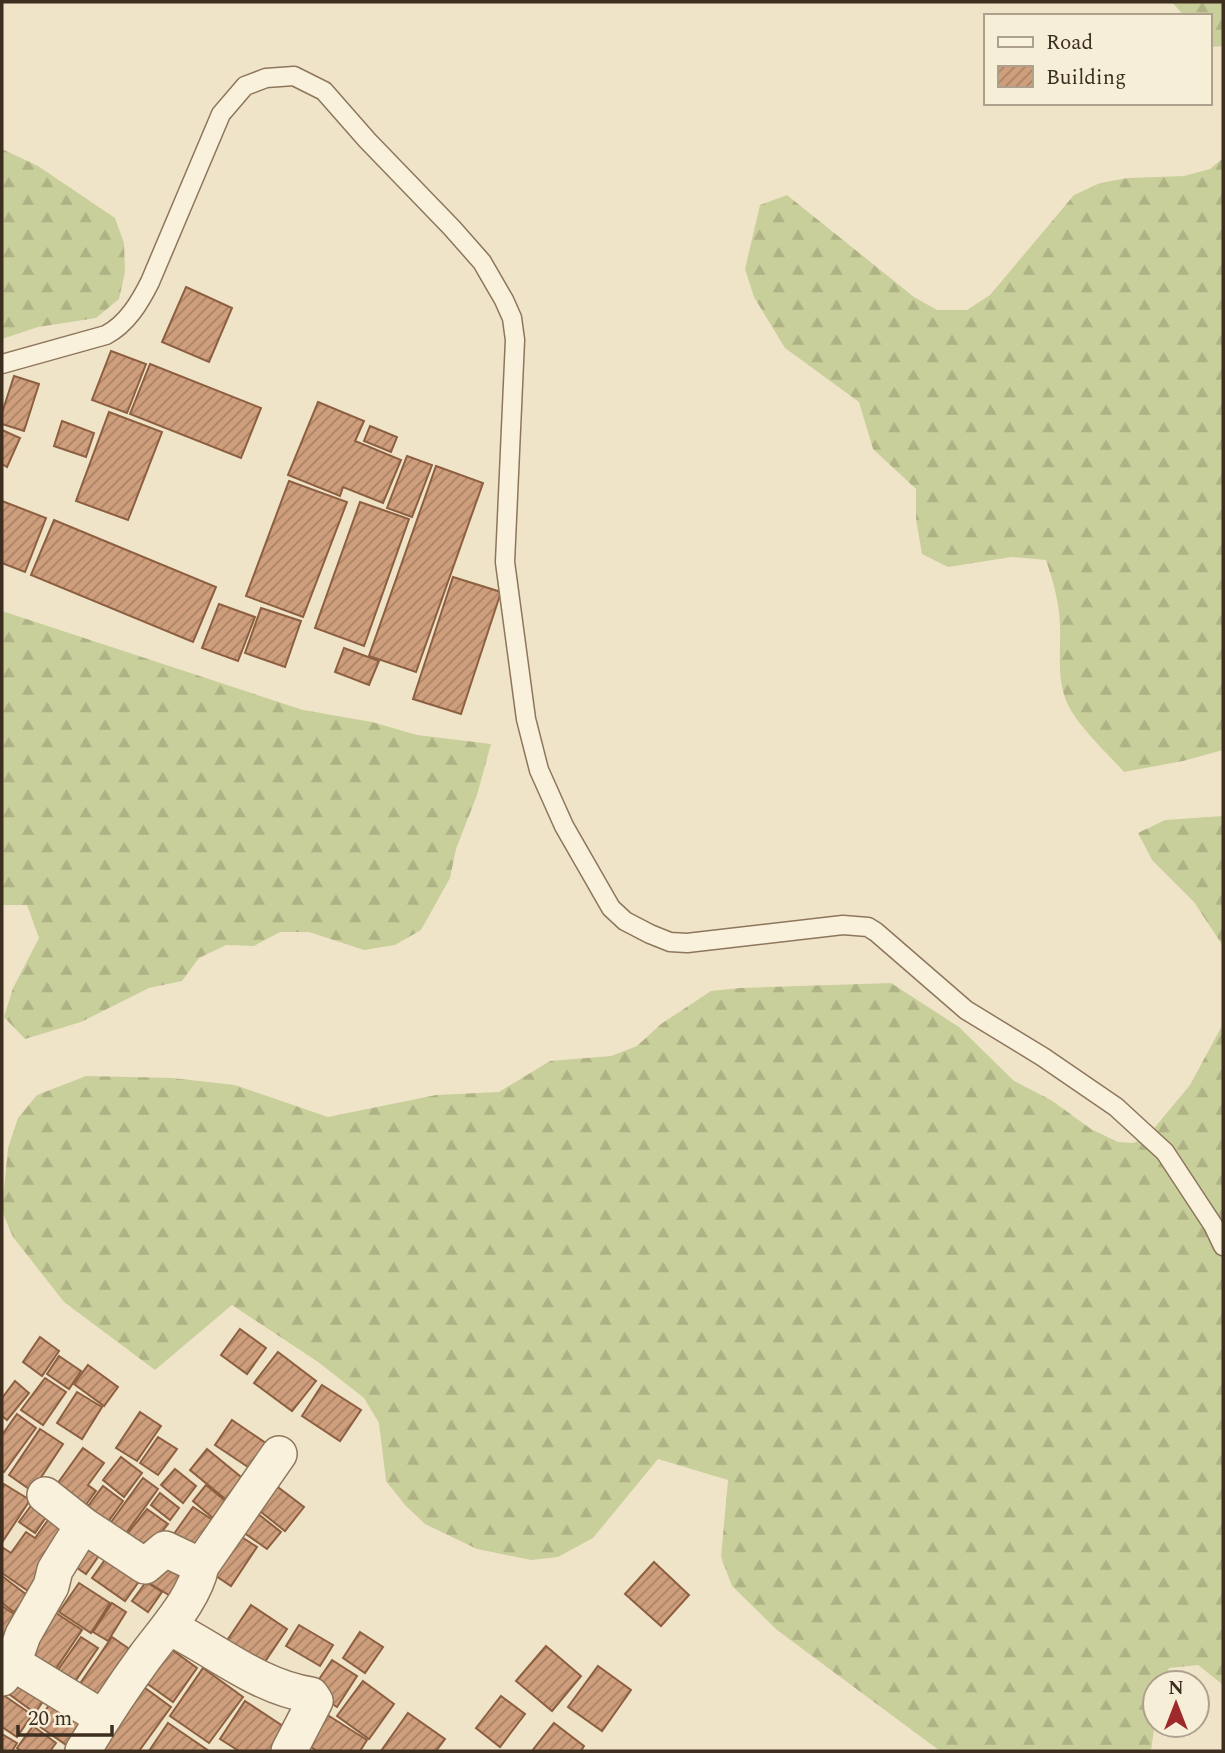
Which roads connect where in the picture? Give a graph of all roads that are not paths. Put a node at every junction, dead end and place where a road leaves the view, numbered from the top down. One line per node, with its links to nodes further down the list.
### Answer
1 (2, 364): 2 (lane)
2 (1223, 1246)
3 (279, 1454): 6 (street)
4 (45, 1495): 5 (street)
5 (83, 1525): 6 (street); 8 (street)
6 (201, 1566): 7 (street)
7 (169, 1627): 9 (street); 11 (street)
8 (7, 1670): 9 (street)
9 (103, 1718): 10 (street)
10 (83, 1751)
11 (289, 1751)

